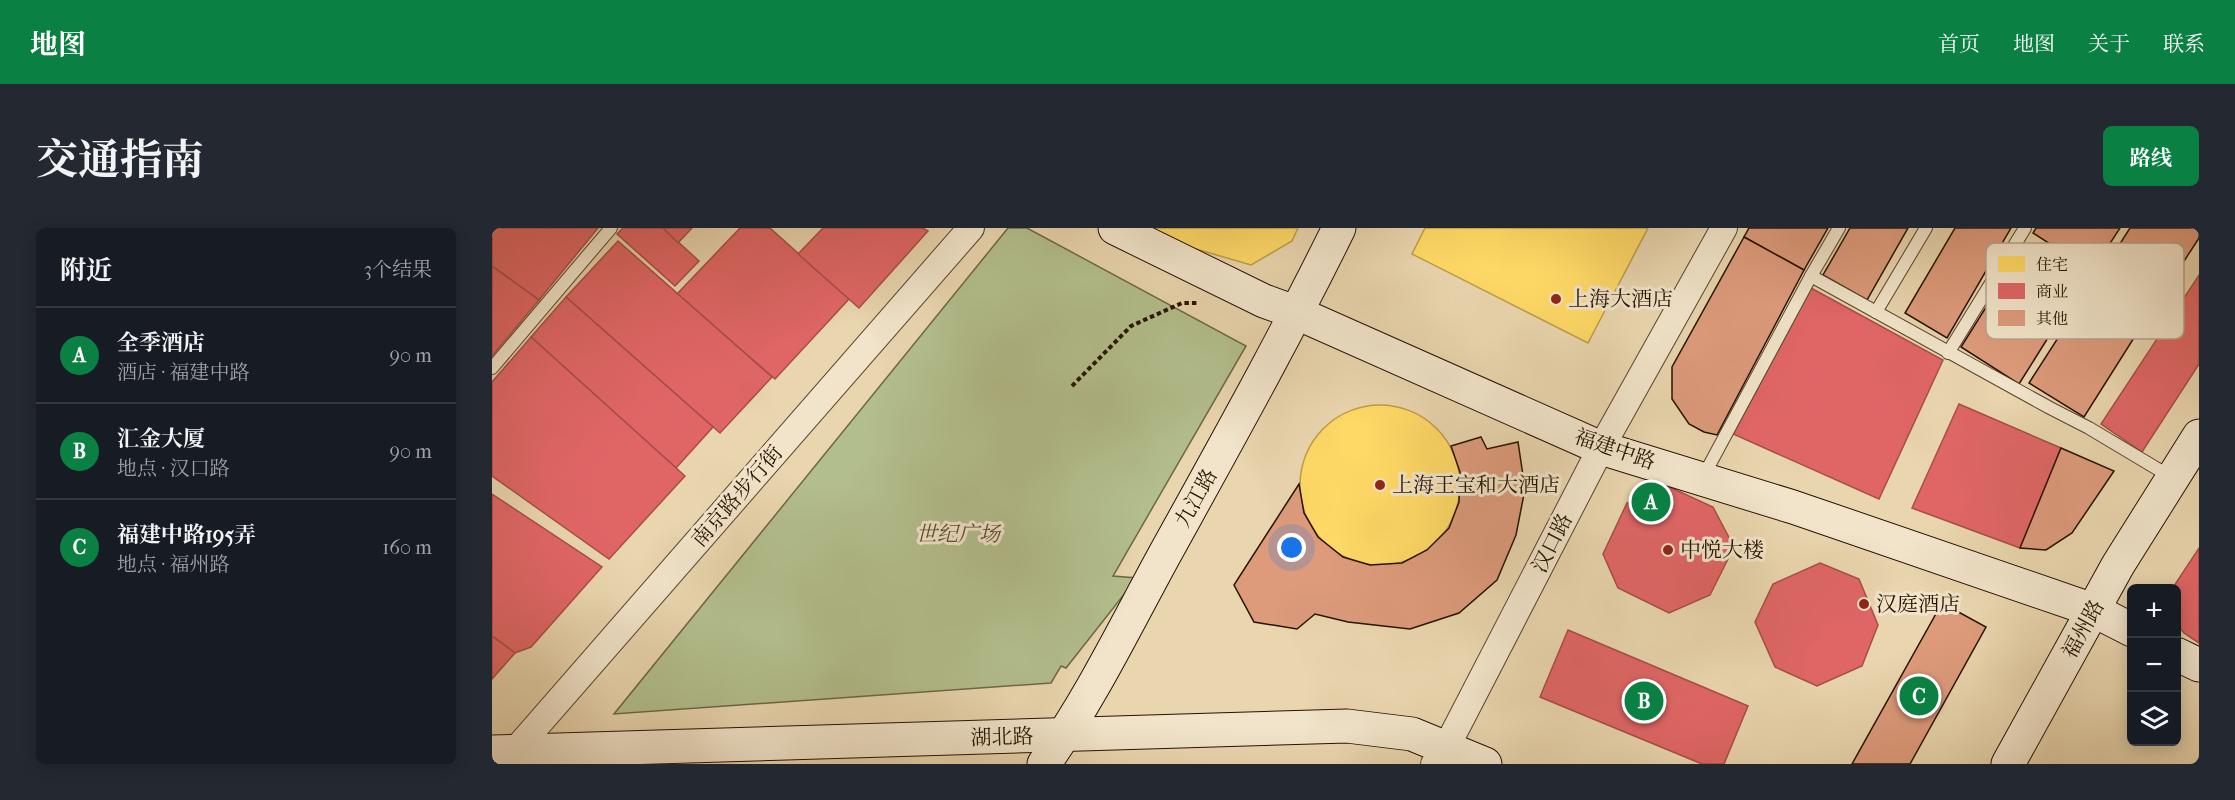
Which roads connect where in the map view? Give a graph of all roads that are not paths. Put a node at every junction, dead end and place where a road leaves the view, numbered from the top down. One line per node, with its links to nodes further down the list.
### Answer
1 (611, 228): 15 (lane)
2 (971, 228): 25 (street, 南京路步行街)
3 (1115, 228): 13 (street, 福建中路)
4 (1339, 228): 13 (street, 九江路)
5 (1724, 228): 17 (street, 汉口路)
6 (1839, 228): 10 (lane)
7 (1926, 228): 12 (lane)
8 (2025, 228): 9 (lane)
9 (2016, 243)
10 (1811, 276): 12 (lane); 19 (lane)
11 (1986, 291): 14 (lane)
12 (1876, 312): 14 (lane)
13 (1297, 313): 17 (street, 福建中路); 24 (street, 九江路)
14 (1948, 353): 18 (lane)
15 (492, 368)
16 (2199, 436): 18 (street, 福州路)
17 (1601, 448): 19 (street, 福建中路); 26 (street, 汉口路)
18 (2172, 477): 20 (street, 福州路)
19 (1703, 478): 20 (street, 福建中路)
20 (2093, 610): 21 (street, 福建中路); 30 (street, 福州路)
21 (2127, 627)
22 (2181, 656): 23 (street)
23 (2199, 665)
24 (1064, 736): 25 (street, 湖北路); 26 (street, 湖北路); 28 (street, 九江路)
25 (503, 756): 27 (street)
26 (1440, 756): 29 (street, 湖北路)
27 (551, 764)
28 (1044, 764)
29 (1485, 764)
30 (2008, 764)

